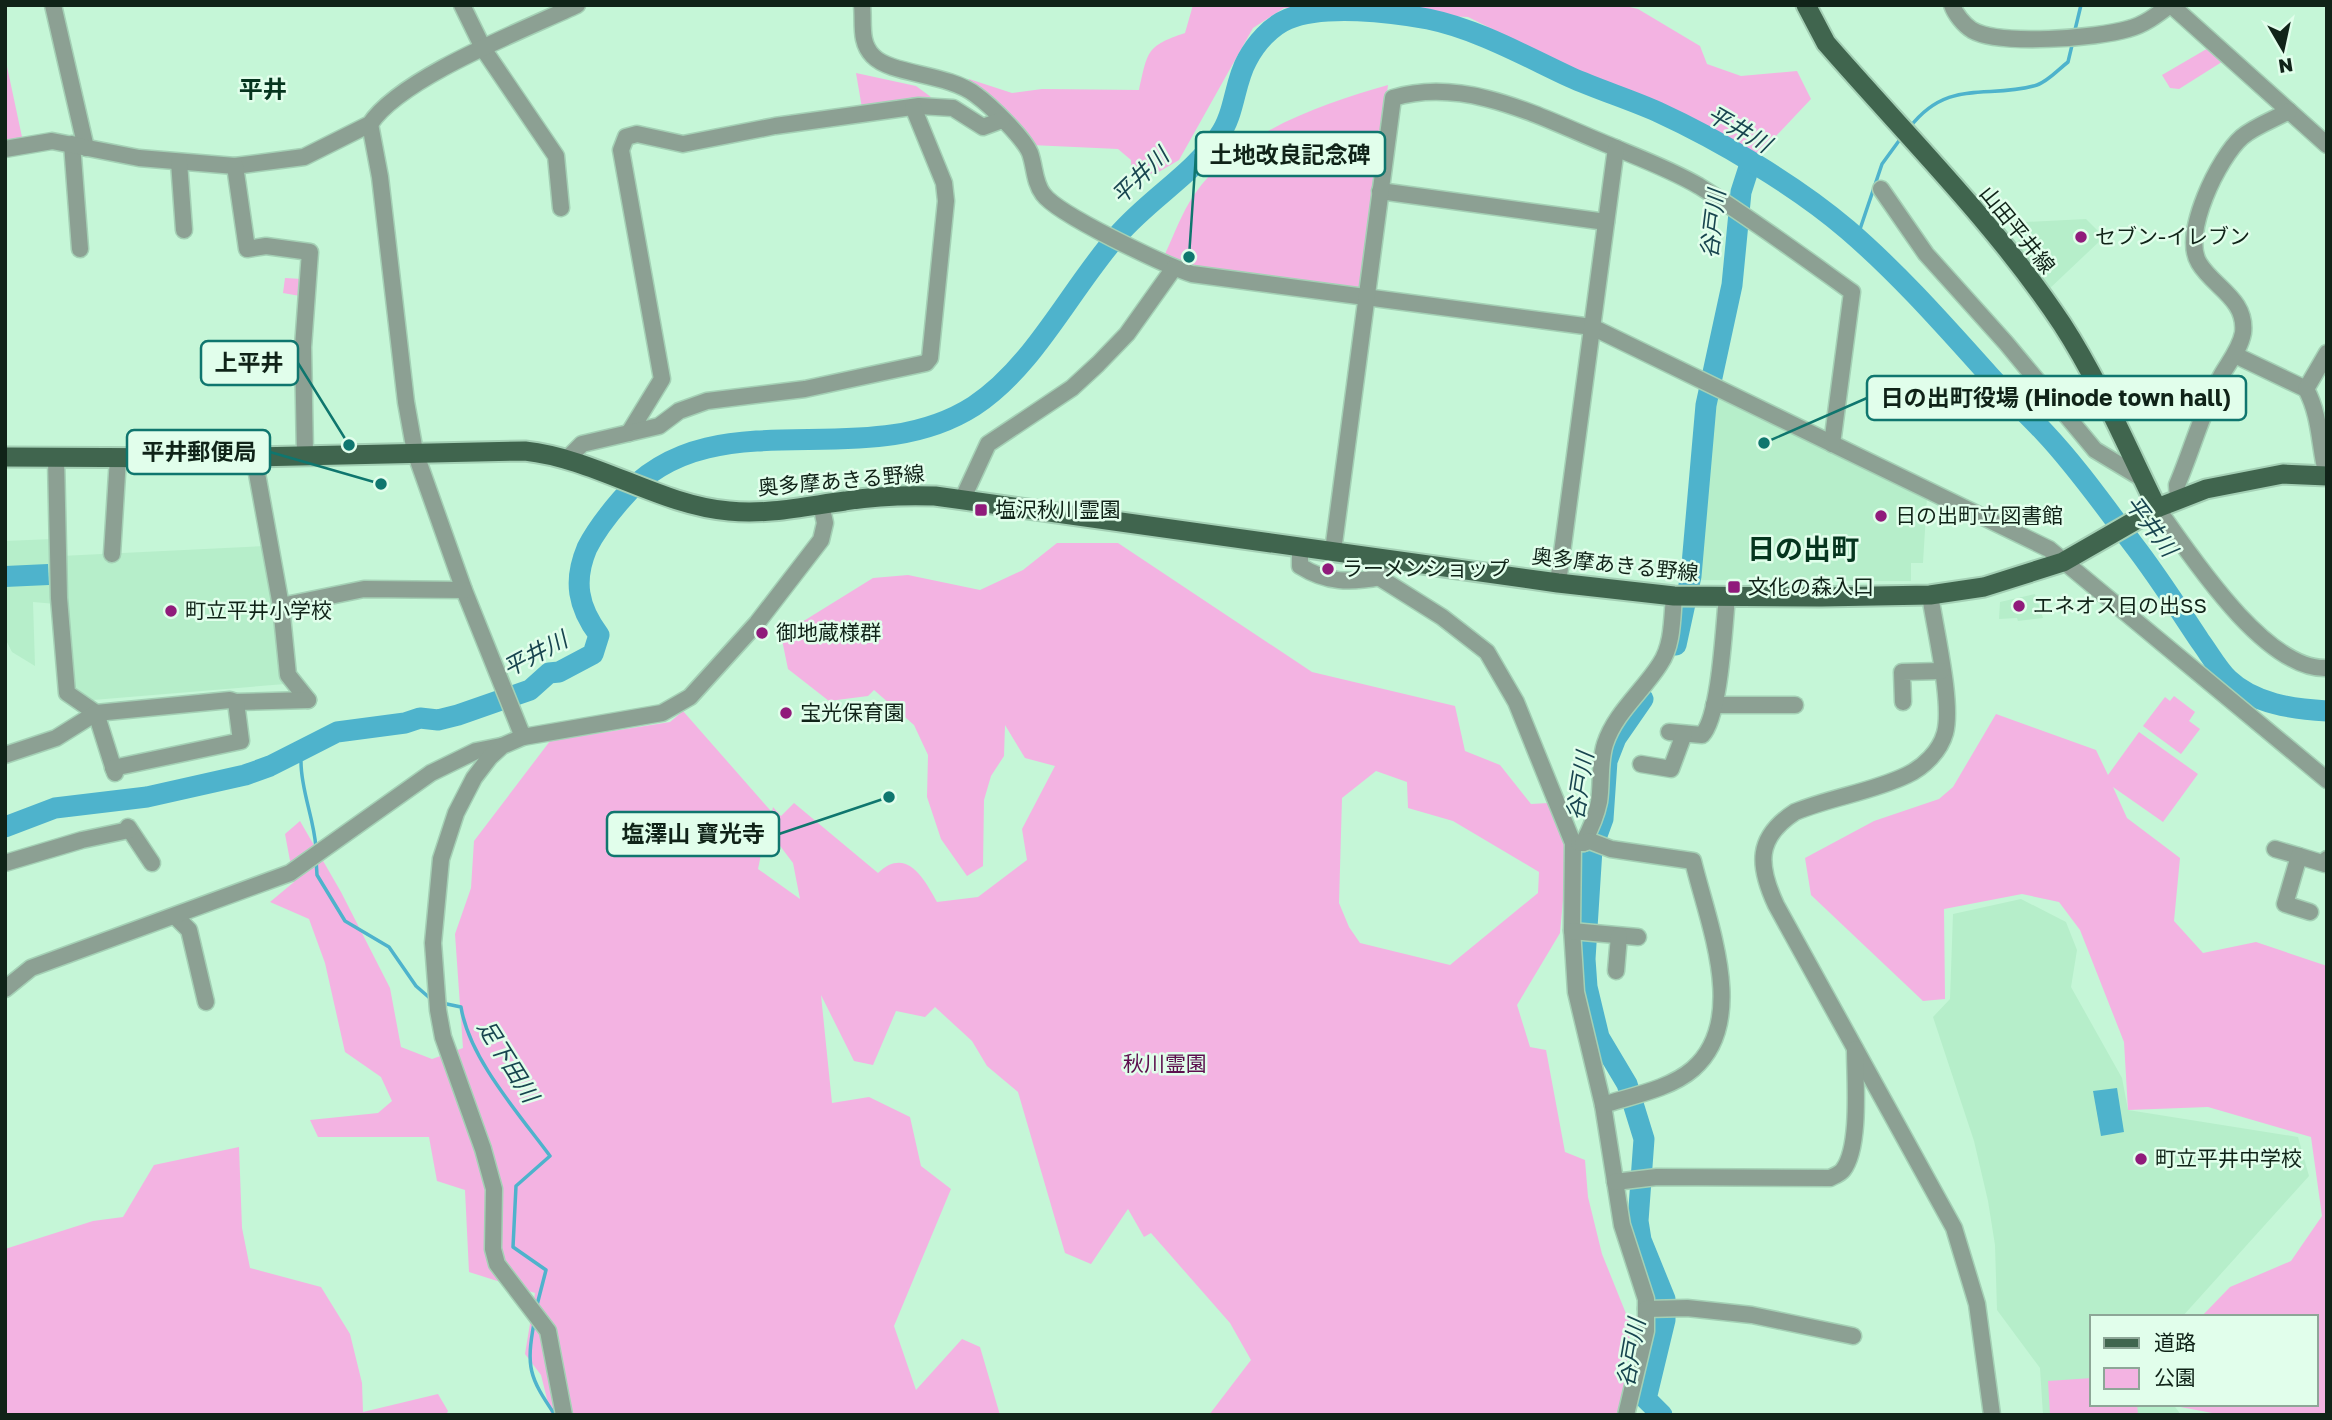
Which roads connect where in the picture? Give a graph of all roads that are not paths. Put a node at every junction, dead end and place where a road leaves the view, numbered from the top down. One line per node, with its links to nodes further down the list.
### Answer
1 (53, 5): 14 (street)
2 (462, 5): 8 (street)
3 (577, 5): 8 (street)
4 (862, 5): 11 (street)
5 (1806, 5): 41 (main road, 山田平井線)
6 (1952, 5): 7 (street)
7 (2171, 5): 10 (street)
8 (484, 50): 12 (street); 21 (street)
9 (913, 107): 11 (street); 31 (street); 31 (street)
10 (2289, 111): 13 (street); 29 (street)
11 (1002, 120): 25 (street)
12 (370, 124): 18 (street); 33 (street)
13 (2327, 145)
14 (79, 146): 16 (street); 17 (street); 24 (street)
15 (1616, 148): 19 (street); 22 (street); 32 (street)
16 (5, 149)
17 (178, 162): 18 (street); 23 (street)
18 (235, 166): 34 (street)
19 (1380, 191): 22 (street); 26 (street)
20 (1884, 191): 41 (street)
21 (561, 208)
22 (1606, 222): 27 (street)
23 (184, 230)
24 (80, 249)
25 (1168, 265): 26 (street); 42 (street)
26 (1366, 298): 27 (street); 47 (street)
27 (1592, 327): 32 (street); 51 (street)
28 (2327, 353): 30 (street)
29 (2235, 355): 30 (street); 43 (street)
30 (2306, 389): 40 (street)
31 (629, 433): 39 (street)
32 (1832, 444): 49 (street)
33 (415, 452): 34 (main road); 39 (main road); 52 (street)
34 (305, 455): 36 (main road)
35 (5, 457): 37 (main road)
36 (254, 457): 38 (main road); 56 (street)
37 (56, 458): 38 (main road); 63 (street)
38 (118, 458): 48 (street)
39 (568, 458): 44 (main road, 奥多摩あきる野線)
40 (2327, 476): 43 (main road, 奥多摩あきる野線)
41 (2143, 479): 45 (main road, 山田平井線)
42 (963, 498): 44 (main road, 奥多摩あきる野線); 46 (main road, 奥多摩あきる野線)
43 (2178, 499): 45 (main road, 奥多摩あきる野線)
44 (821, 504): 64 (street)
45 (2152, 511): 49 (main road, 奥多摩あきる野線); 57 (street)
46 (1300, 546): 47 (main road, 奥多摩あきる野線); 50 (street)
47 (1333, 551): 50 (main road, 奥多摩あきる野線)
48 (112, 554)
49 (2063, 562): 53 (main road, 奥多摩あきる野線); 68 (street)
50 (1382, 568): 51 (main road, 奥多摩あきる野線); 69 (street)
51 (1558, 583): 54 (main road, 奥多摩あきる野線)
52 (464, 590): 56 (street); 64 (street)
53 (1930, 595): 55 (main road, 奥多摩あきる野線); 58 (street)
54 (1674, 596): 55 (main road, 奥多摩あきる野線); 69 (street)
55 (1727, 597): 61 (street)
56 (281, 606): 59 (street)
57 (2327, 668)
58 (1941, 671): 60 (street); 83 (street)
59 (236, 702): 63 (street); 63 (street)
60 (1903, 702)
61 (1714, 705): 62 (street); 67 (street)
62 (1794, 705)
63 (96, 713): 66 (street)
64 (523, 737): 65 (street)
65 (502, 746): 76 (street); 88 (street)
66 (5, 755)
67 (1641, 765)
68 (2327, 780)
69 (1578, 843): 77 (street); 84 (street)
70 (2275, 849): 71 (street)
71 (2299, 856): 72 (street); 75 (street)
72 (2327, 859)
73 (5, 863): 74 (street)
74 (152, 863)
75 (2310, 912)
76 (175, 916): 81 (street); 82 (street)
77 (1583, 932): 78 (street); 84 (street)
78 (1619, 936): 79 (street); 80 (street)
79 (1638, 937)
80 (1616, 971)
81 (5, 989)
82 (206, 1002)
83 (1856, 1047): 85 (street); 90 (street)
84 (1603, 1105): 85 (street)
85 (1615, 1182): 86 (street)
86 (1660, 1309): 87 (street); 89 (street)
87 (1853, 1336)
88 (564, 1415)
89 (1626, 1415)
90 (1992, 1415)

